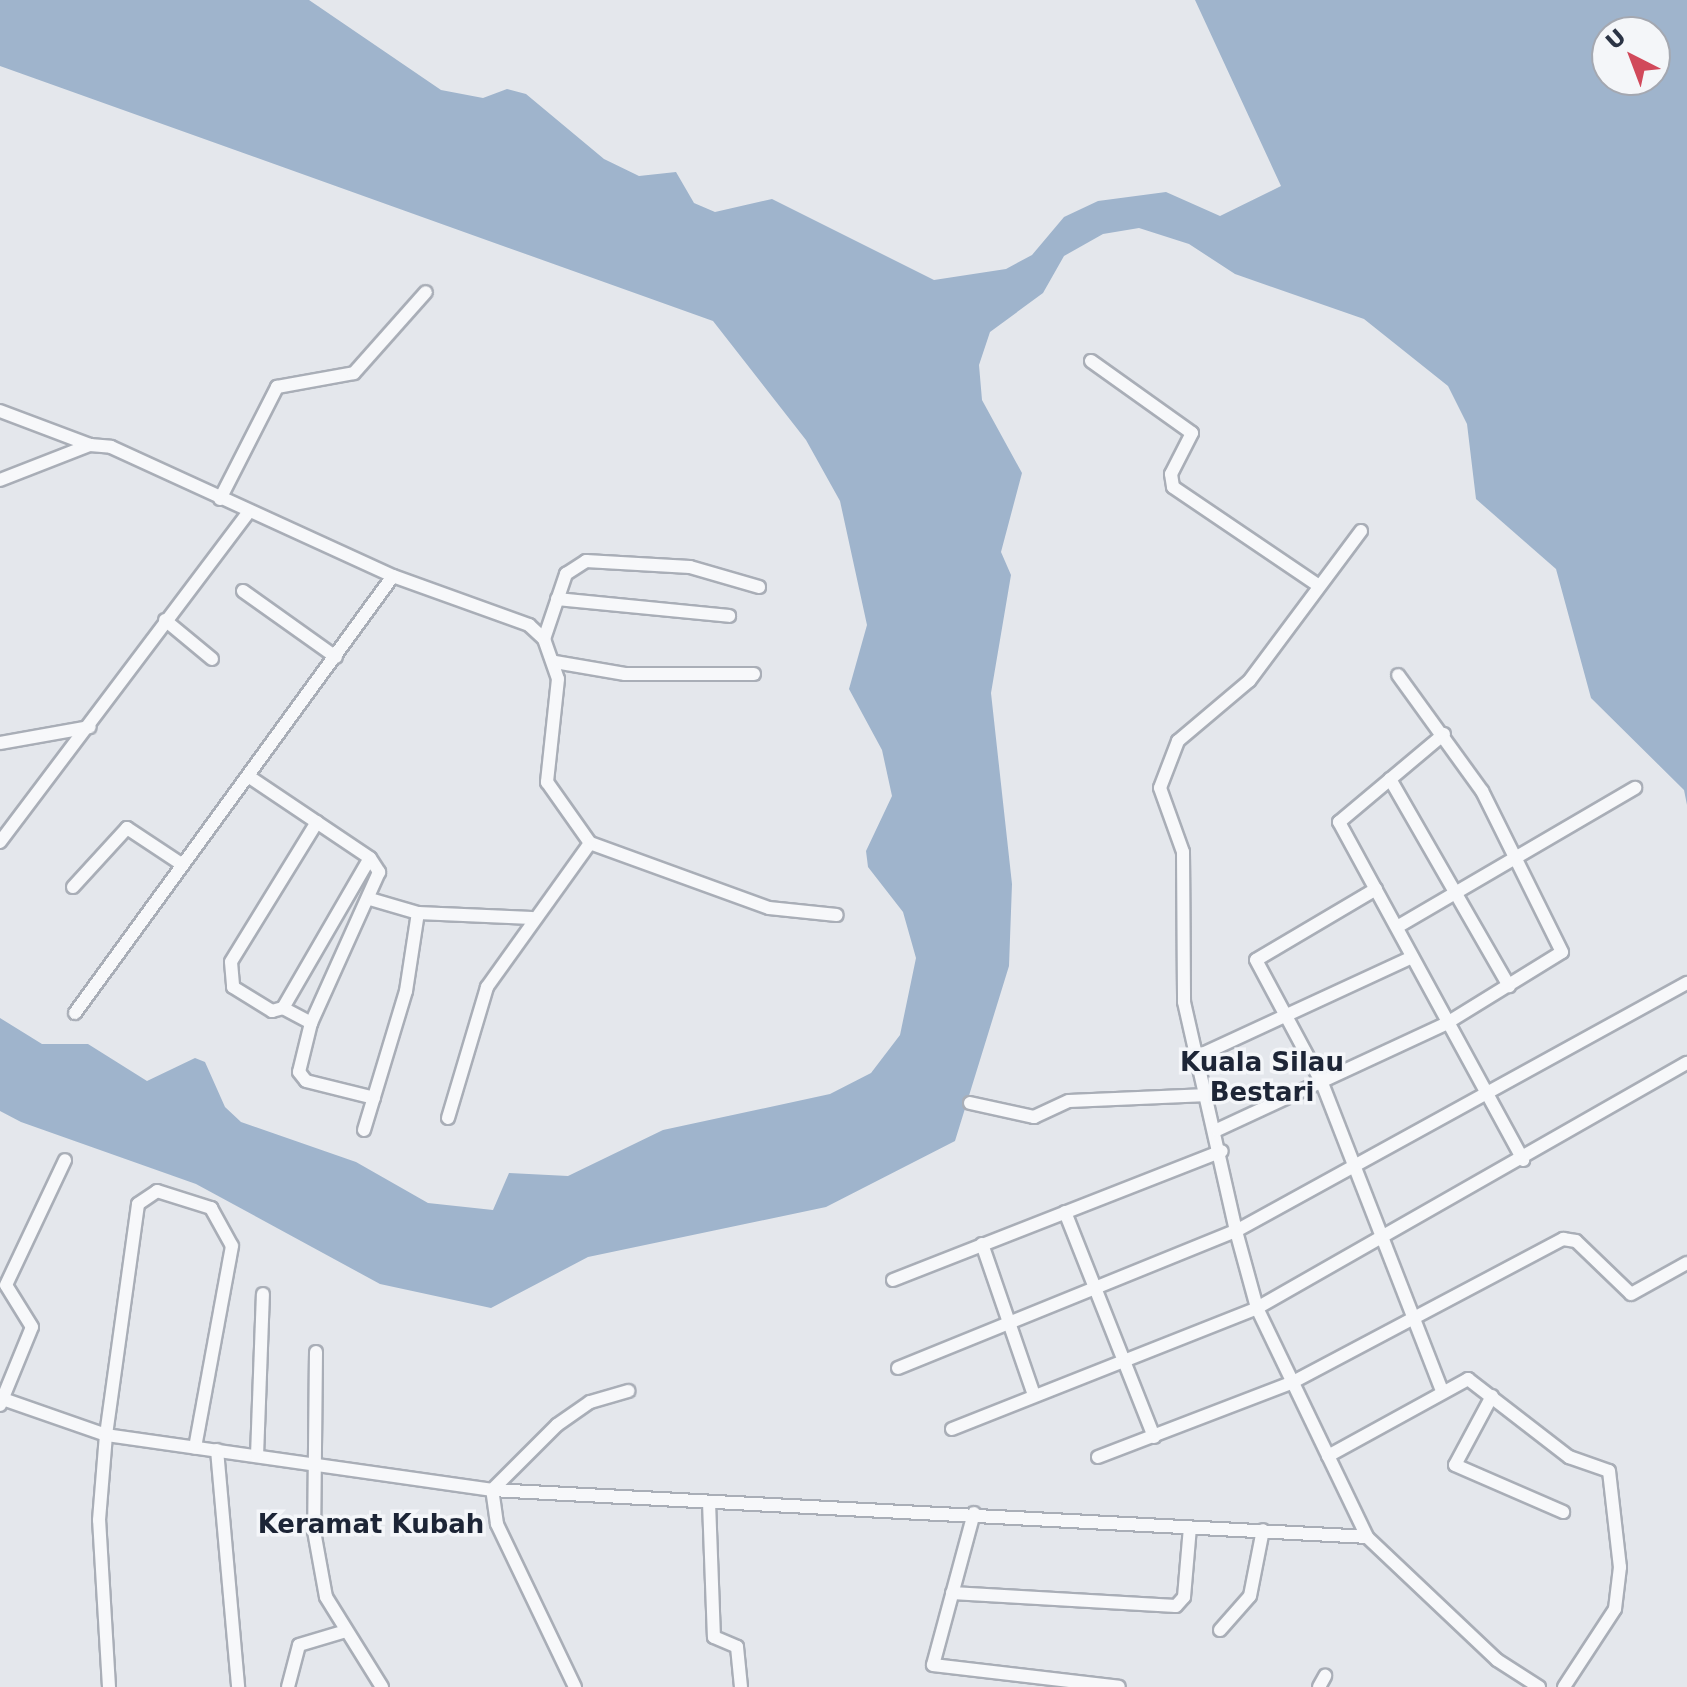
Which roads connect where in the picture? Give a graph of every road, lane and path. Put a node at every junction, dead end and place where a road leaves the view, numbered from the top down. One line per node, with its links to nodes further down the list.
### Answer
1 (426, 292): 6 (street)
2 (1091, 361): 10 (street)
3 (0, 411): 4 (street)
4 (90, 445): 5 (street); 6 (street)
5 (0, 480)
6 (220, 499): 7 (street)
7 (249, 511): 9 (street); 15 (street)
8 (1361, 531): 10 (street)
9 (393, 576): 16 (street); 17 (street)
10 (1319, 586): 50 (street)
11 (759, 587): 13 (street)
12 (243, 591): 17 (street)
13 (557, 599): 14 (street); 16 (street)
14 (729, 616)
15 (165, 620): 18 (street); 22 (street)
16 (544, 639): 19 (street)
17 (336, 657): 25 (street)
18 (212, 659)
19 (555, 662): 20 (street); 30 (street)
20 (754, 674)
21 (1398, 675): 23 (street)
22 (90, 727): 24 (street); 29 (street)
23 (1444, 734): 26 (street); 31 (street)
24 (0, 743)
25 (248, 776): 28 (street); 33 (street)
26 (1390, 779): 35 (street); 36 (street)
27 (1635, 788): 31 (street)
28 (317, 822): 32 (street); 45 (street)
29 (0, 842)
30 (590, 843): 39 (street); 40 (street)
31 (1518, 854): 36 (street); 44 (street)
32 (370, 858): 37 (street); 45 (street)
33 (183, 865): 34 (street); 46 (street)
34 (73, 887)
35 (1376, 889): 41 (street); 47 (street)
36 (1457, 890): 41 (street); 44 (street)
37 (370, 899): 38 (street); 48 (street)
38 (418, 913): 40 (street); 55 (street)
39 (837, 915)
40 (532, 918): 57 (street)
41 (1397, 927): 42 (street)
42 (1412, 957): 47 (street); 49 (street)
43 (1687, 983): 53 (street)
44 (1509, 986): 49 (street)
45 (283, 1008): 48 (street)
46 (75, 1013)
47 (1285, 1018): 50 (street); 52 (street)
48 (311, 1023): 55 (street)
49 (1447, 1023): 52 (street); 53 (street)
50 (1196, 1057): 54 (street)
51 (1687, 1063): 62 (street)
52 (1322, 1083): 59 (street); 63 (street)
53 (1485, 1093): 62 (street); 63 (street)
54 (1208, 1095): 56 (street); 59 (street)
55 (374, 1098): 58 (street)
56 (970, 1103)
57 (448, 1118)
58 (364, 1130)
59 (1217, 1130): 60 (street)
60 (1222, 1151): 64 (street); 65 (street)
61 (65, 1160): 83 (street)
62 (1523, 1160): 66 (street)
63 (1356, 1168): 65 (street); 66 (street)
64 (1065, 1212): 67 (street); 70 (street)
65 (1236, 1231): 70 (street); 72 (street)
66 (1384, 1240): 72 (street); 73 (street)
67 (982, 1244): 69 (street); 74 (street)
68 (1687, 1263): 73 (street)
69 (893, 1280)
70 (1095, 1288): 74 (street); 76 (street)
71 (263, 1294): 89 (street)
72 (1257, 1308): 76 (street); 78 (street)
73 (1411, 1317): 78 (street); 79 (street)
74 (1009, 1322): 77 (street); 81 (street)
75 (316, 1352): 92 (street)
76 (1124, 1363): 81 (street); 86 (street)
77 (898, 1368)
78 (1293, 1382): 86 (street); 90 (street)
79 (1441, 1388): 82 (street); 90 (street)
80 (628, 1391): 93 (street)
81 (1034, 1395): 84 (street)
82 (1492, 1396): 95 (street); 111 (street)
83 (0, 1401): 85 (street)
84 (952, 1429)
85 (106, 1435): 87 (street); 87 (street); 103 (street)
86 (1154, 1437): 91 (street)
87 (195, 1448): 88 (street)
88 (217, 1450): 89 (street); 104 (street)
89 (257, 1456): 92 (street)
90 (1328, 1456): 99 (street)
91 (1098, 1457)
92 (313, 1464): 93 (street); 102 (street)
93 (492, 1490): 94 (street); 107 (street)
94 (709, 1502): 96 (street); 108 (street)
95 (1563, 1512)
96 (974, 1513): 97 (street); 100 (street)
97 (1190, 1527): 98 (street); 100 (street)
98 (1263, 1530): 99 (street); 101 (street)
99 (1367, 1537): 110 (street)
100 (952, 1593): 109 (street)
101 (1220, 1630)
102 (346, 1631): 105 (street); 106 (street)
103 (109, 1687)
104 (238, 1687)
105 (288, 1687)
106 (382, 1687)
107 (575, 1687)
108 (741, 1687)
109 (1119, 1687)
110 (1539, 1687)
111 (1564, 1687)

